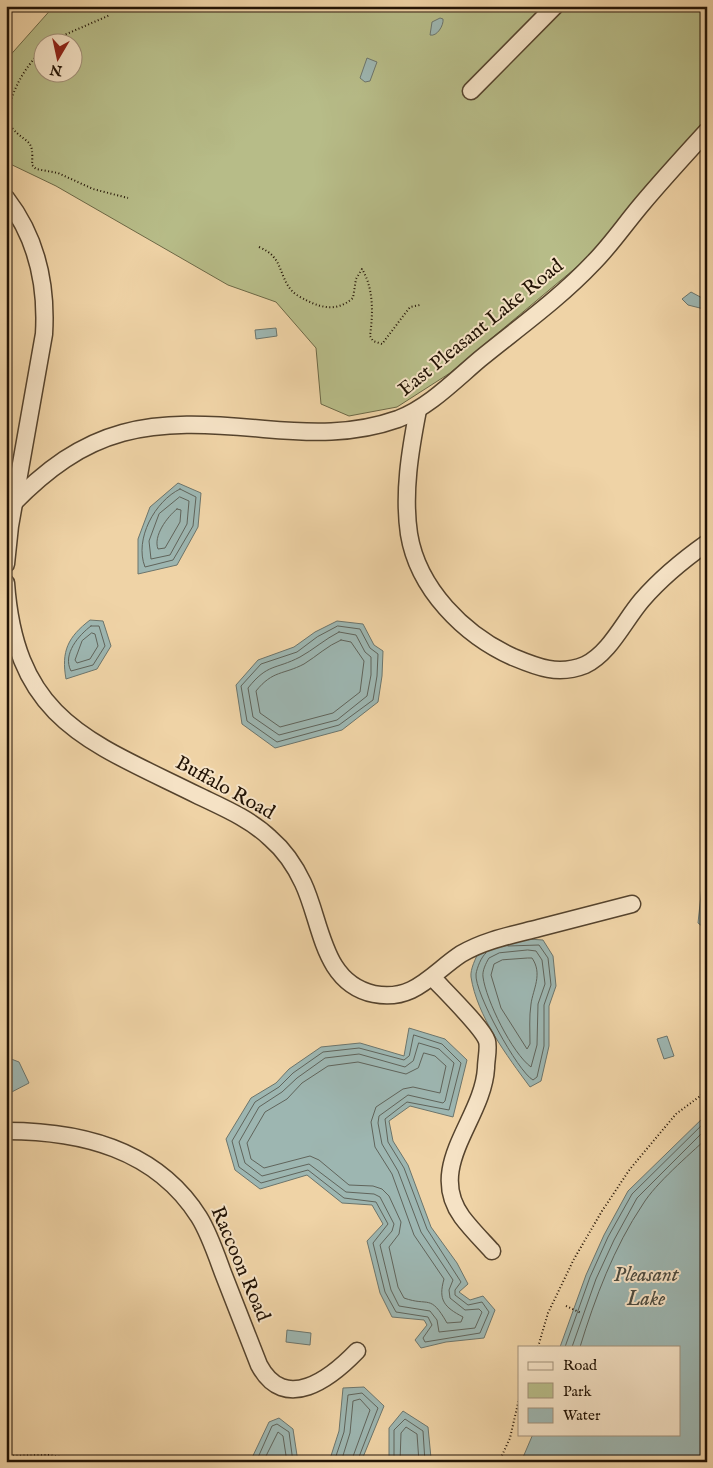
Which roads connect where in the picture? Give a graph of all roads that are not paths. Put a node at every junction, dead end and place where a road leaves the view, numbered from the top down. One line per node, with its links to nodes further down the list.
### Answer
1 (555, 6): 2 (street)
2 (471, 91)
3 (707, 131): 5 (street, East Pleasant Lake Road)
4 (6, 198): 6 (street)
5 (418, 410): 6 (street, East Pleasant Lake Road); 7 (street)
6 (11, 506): 8 (street)
7 (707, 543)
8 (6, 564)
9 (6, 583): 11 (street, Buffalo Road)
10 (632, 904): 11 (street, Buffalo Road)
11 (433, 978): 13 (street)
12 (6, 1132): 14 (street, Raccoon Road)
13 (492, 1251)
14 (357, 1351)

